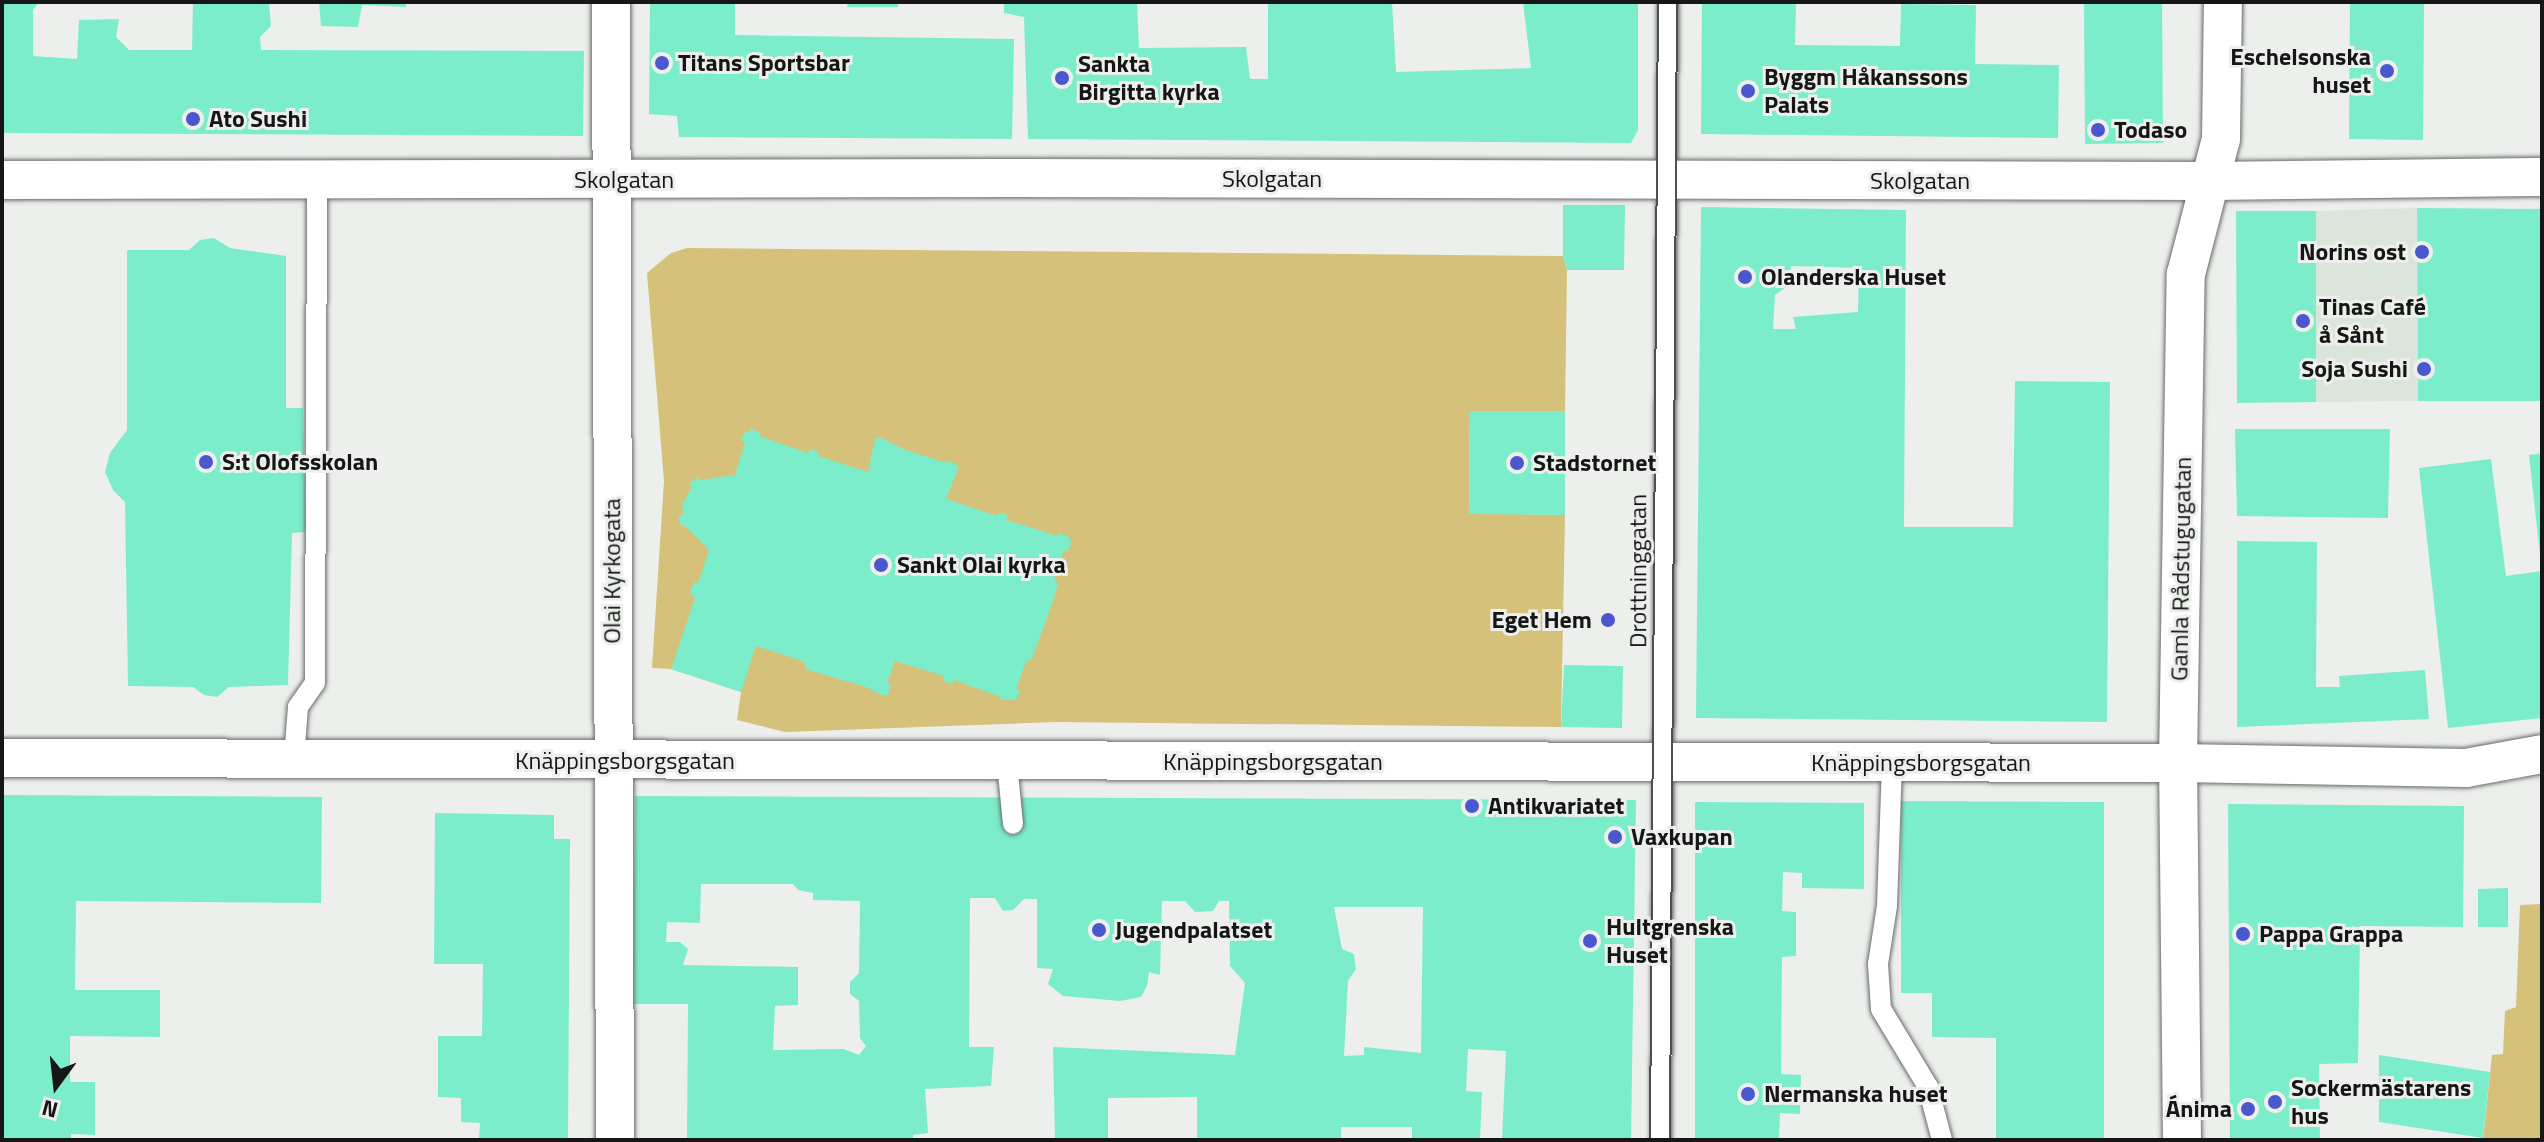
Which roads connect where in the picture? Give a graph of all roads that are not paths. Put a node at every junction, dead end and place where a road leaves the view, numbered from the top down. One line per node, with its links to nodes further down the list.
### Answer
1 (611, 2): 7 (street, Olai Kyrkogata)
2 (1668, 2): 8 (lane, Drottninggatan)
3 (2223, 2): 9 (street, Gamla Rådstugugatan)
4 (2542, 177): 9 (street, Skolgatan)
5 (2, 180): 6 (street, Skolgatan)
6 (317, 180): 7 (street, Skolgatan); 12 (lane)
7 (612, 180): 8 (street, Skolgatan); 13 (street, Olai Kyrkogata)
8 (1667, 181): 9 (street, Skolgatan); 15 (lane, Drottninggatan)
9 (2210, 181): 17 (street, Gamla Rådstugugatan)
10 (2542, 754): 17 (street, Knäppingsborgsgatan)
11 (2, 758): 12 (street, Knäppingsborgsgatan)
12 (294, 759): 13 (street, Knäppingsborgsgatan)
13 (612, 762): 14 (street, Knäppingsborgsgatan); 19 (street, Olai Kyrkogata)
14 (1007, 762): 15 (street, Knäppingsborgsgatan); 18 (lane)
15 (1662, 762): 16 (street, Knäppingsborgsgatan); 20 (lane, Drottninggatan)
16 (1892, 763): 17 (street, Knäppingsborgsgatan); 21 (lane)
17 (2178, 763): 22 (street, Gamla Rådstugugatan)
18 (1013, 824)
19 (615, 1140)
20 (1661, 1140)
21 (1942, 1140)
22 (2182, 1140)

